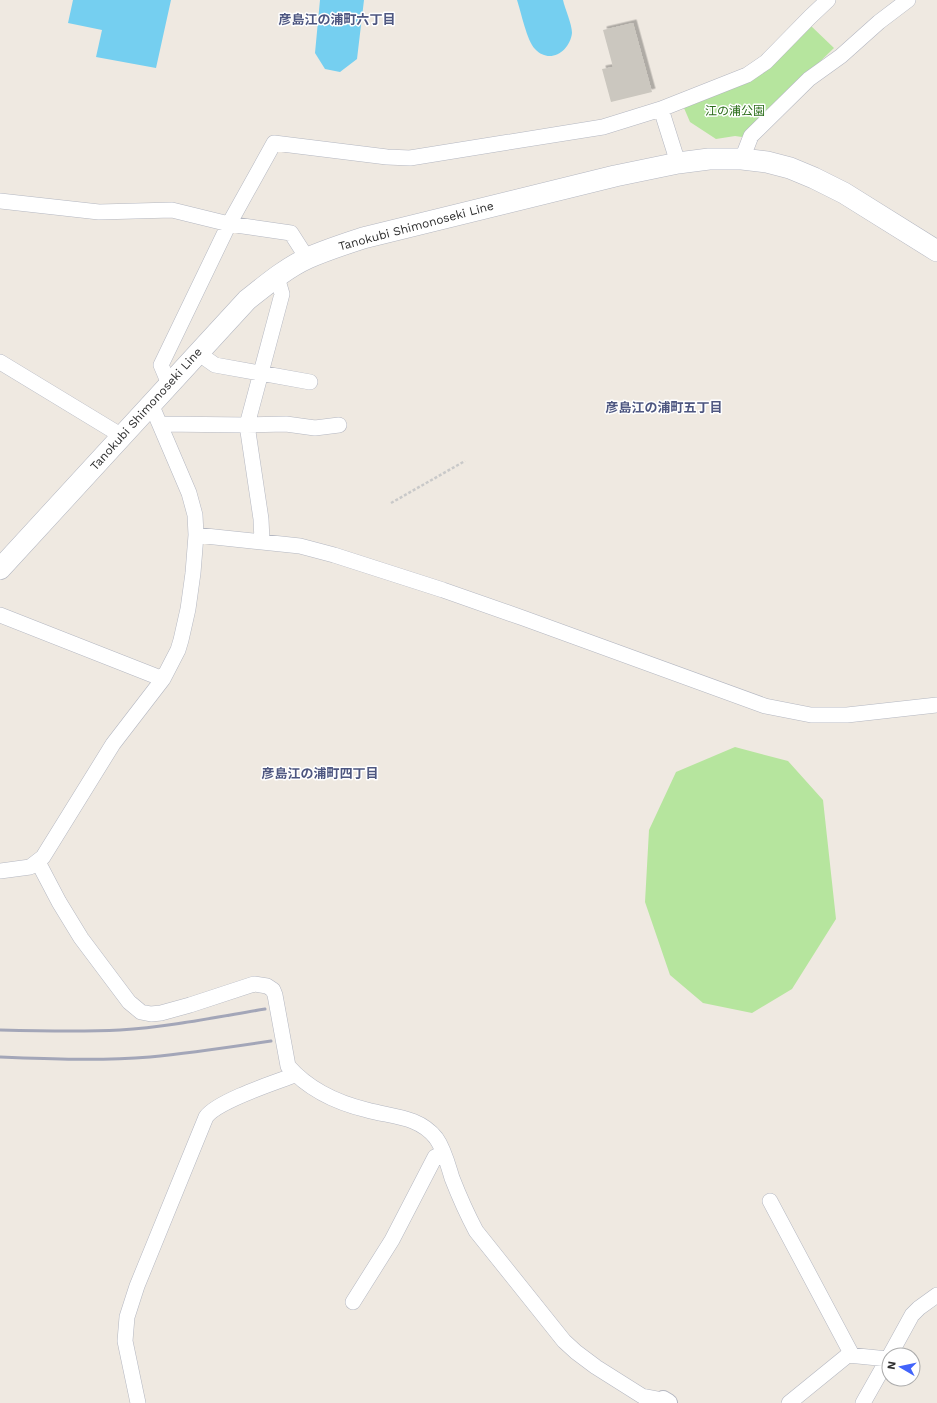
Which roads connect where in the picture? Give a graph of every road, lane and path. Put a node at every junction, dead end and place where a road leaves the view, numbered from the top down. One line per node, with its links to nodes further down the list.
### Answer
1 (828, 0): 3 (street)
2 (908, 0): 4 (street)
3 (661, 109): 5 (street); 7 (street)
4 (742, 159): 5 (main road, Tanokubi Shimonoseki Line); 8 (main road, Tanokubi Shimonoseki Line)
5 (678, 163): 9 (main road, Tanokubi Shimonoseki Line)
6 (0, 201): 7 (street)
7 (229, 224): 9 (street); 15 (street)
8 (937, 252)
9 (307, 258): 10 (main road, Tanokubi Shimonoseki Line)
10 (277, 277): 11 (main road, Tanokubi Shimonoseki Line); 13 (street)
11 (198, 353): 13 (street); 15 (main road, Tanokubi Shimonoseki Line)
12 (0, 362): 20 (street)
13 (261, 373): 14 (street); 18 (street)
14 (310, 382)
15 (169, 384): 16 (main road, Tanokubi Shimonoseki Line)
16 (151, 404): 17 (street); 20 (main road, Tanokubi Shimonoseki Line)
17 (160, 424): 18 (street); 23 (street)
18 (247, 425): 19 (street); 24 (street)
19 (339, 425)
20 (122, 436): 25 (main road, Tanokubi Shimonoseki Line)
21 (465, 461): 22 (path)
22 (391, 503)
23 (196, 534): 24 (street); 27 (street)
24 (262, 542): 28 (street)
25 (0, 569)
26 (0, 615): 27 (street)
27 (163, 679): 29 (street)
28 (937, 705)
29 (38, 862): 30 (street); 31 (street)
30 (0, 871)
31 (295, 1074): 32 (street); 41 (street)
32 (443, 1153): 35 (street); 40 (street)
33 (770, 1201): 37 (street)
34 (937, 1295): 36 (street)
35 (353, 1302)
36 (894, 1347)
37 (852, 1355): 38 (street); 42 (street)
38 (881, 1357)
39 (881, 1371): 43 (street)
40 (664, 1402)
41 (138, 1403)
42 (788, 1403)
43 (863, 1403)

